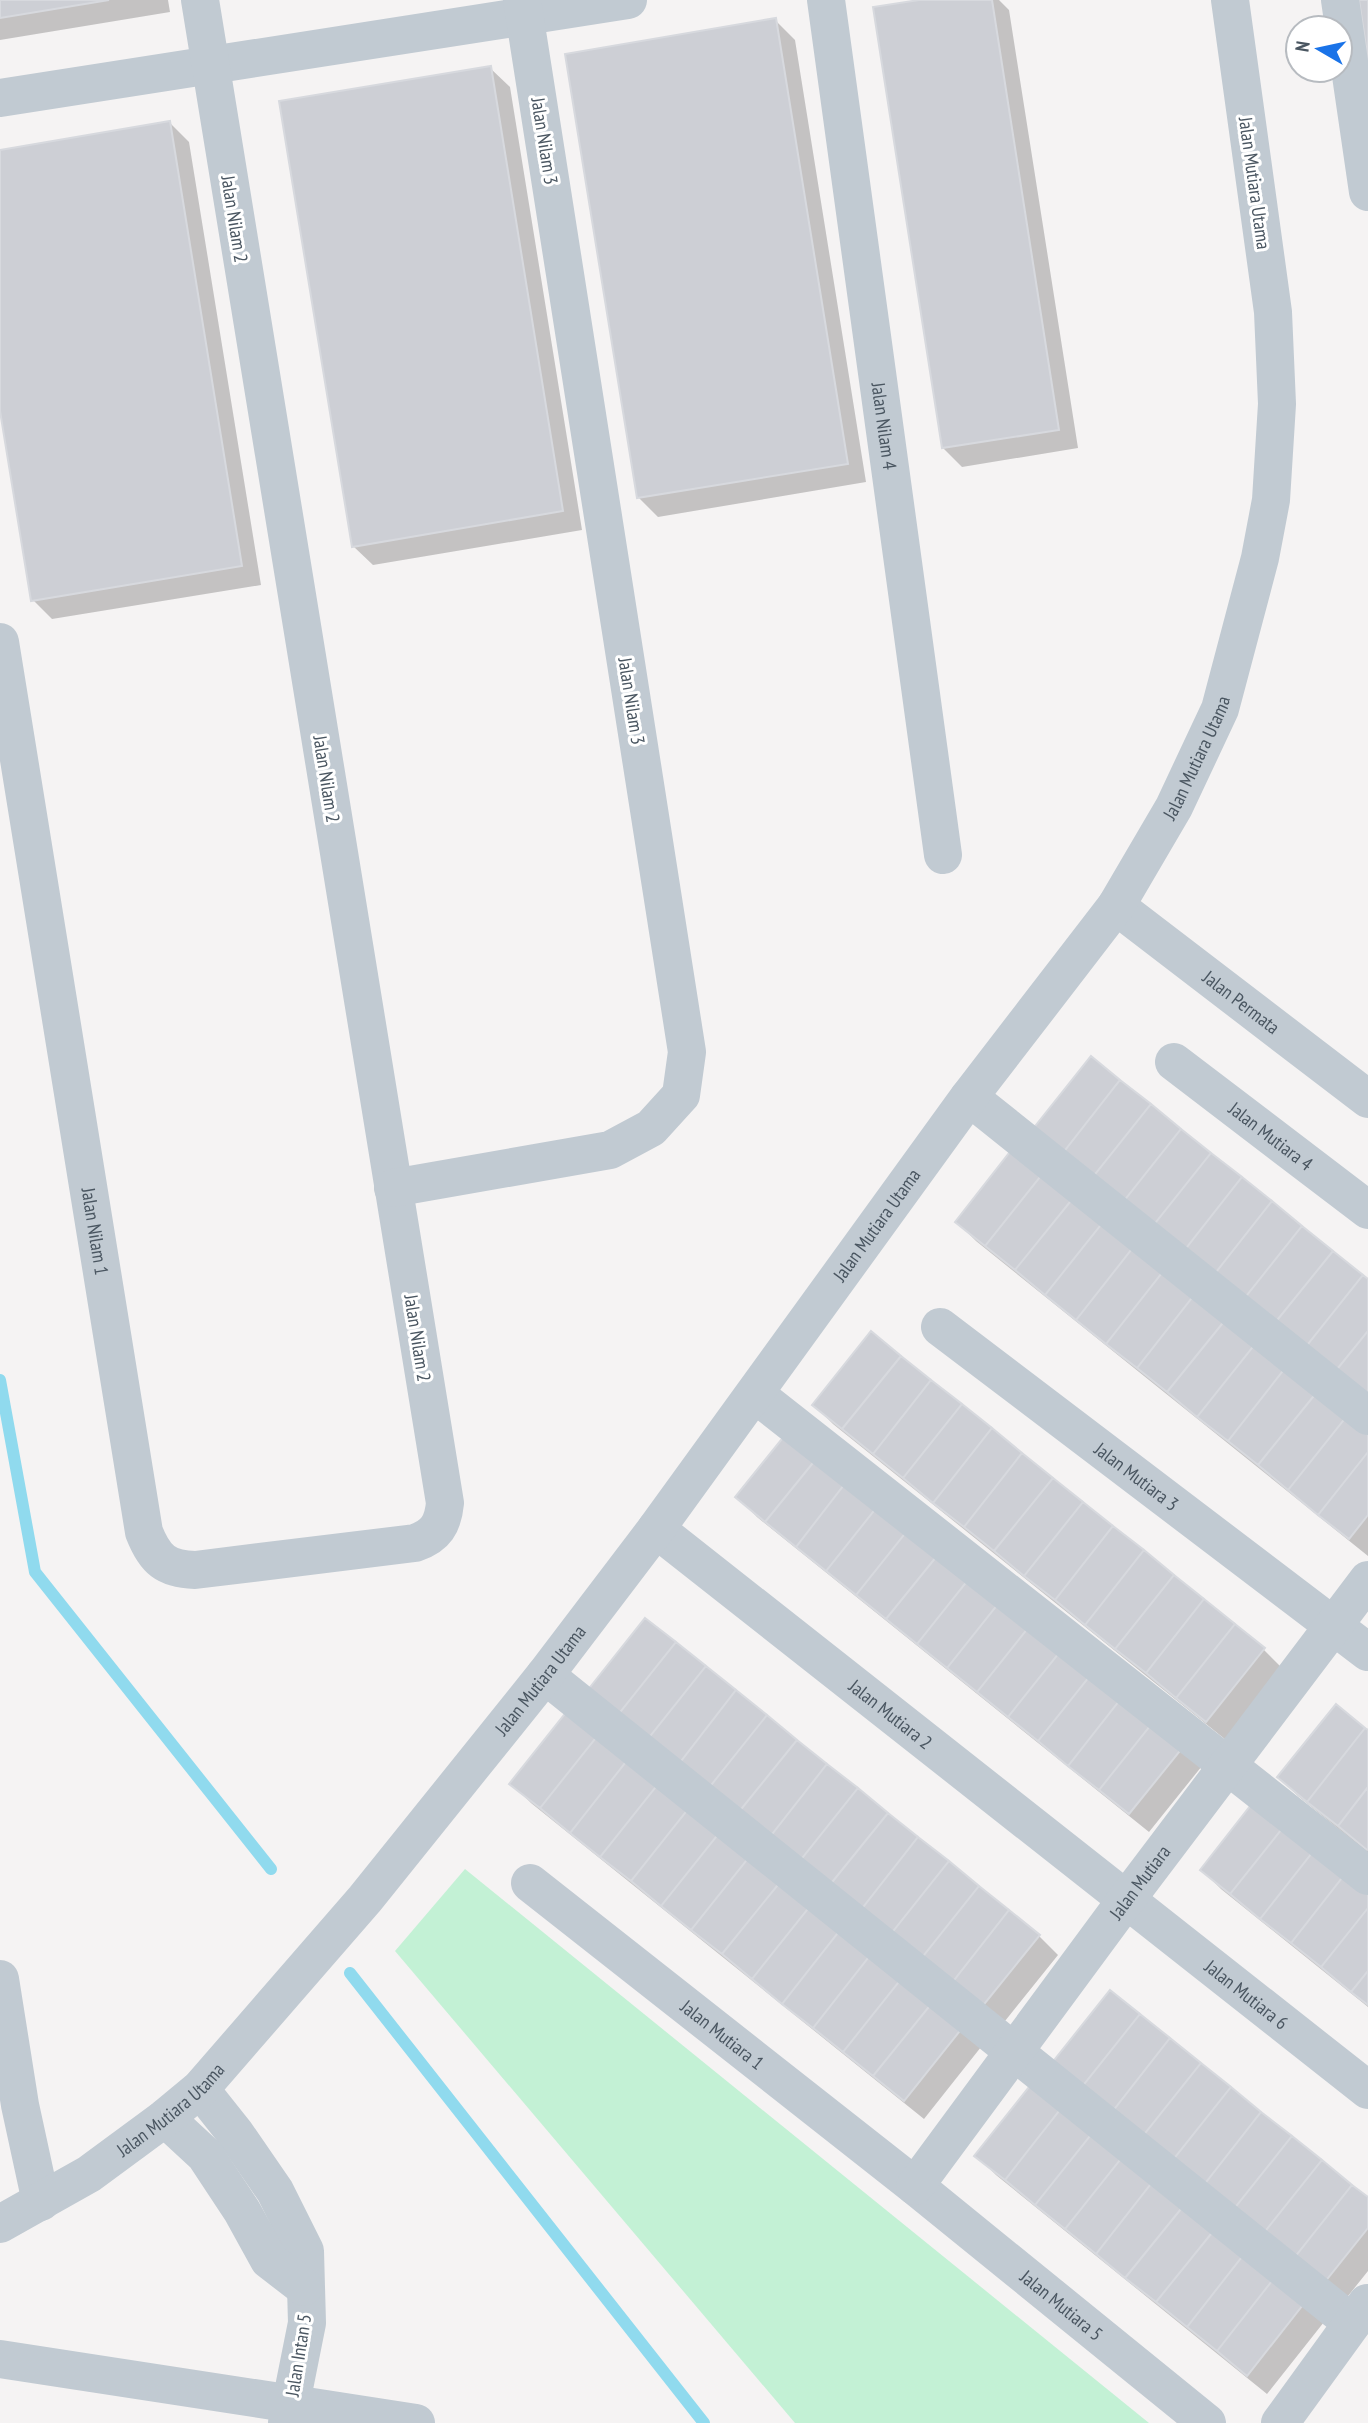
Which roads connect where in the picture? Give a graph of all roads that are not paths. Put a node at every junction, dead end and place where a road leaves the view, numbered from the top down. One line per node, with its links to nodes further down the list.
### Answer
1 (200, 0): 7 (street, Jalan Nilam 2)
2 (628, 0): 6 (street)
3 (826, 0): 11 (street, Jalan Nilam 4)
4 (1230, 0): 12 (street, Jalan Mutiara Utama)
5 (1340, 0): 9 (street)
6 (524, 9): 7 (street); 16 (street, Jalan Nilam 3)
7 (211, 66): 8 (street); 16 (street, Jalan Nilam 2)
8 (0, 99)
9 (1368, 192)
10 (0, 642): 22 (street, Jalan Nilam 1)
11 (943, 855)
12 (1115, 906): 14 (street, Jalan Mutiara Utama); 15 (street, Jalan Permata)
13 (1174, 1062): 17 (street, Jalan Mutiara 4)
14 (969, 1097): 19 (street, Jalan Mutiara Utama); 20 (street)
15 (1368, 1099)
16 (394, 1188): 22 (street, Jalan Nilam 2)
17 (1368, 1210)
18 (940, 1327): 24 (street, Jalan Mutiara 3)
19 (755, 1394): 21 (street, Jalan Mutiara Utama); 27 (street)
20 (1368, 1416)
21 (656, 1529): 26 (street, Jalan Mutiara Utama); 30 (street, Jalan Mutiara 2)
22 (415, 1543)
23 (1368, 1580): 24 (street, Jalan Mutiara)
24 (1333, 1626): 25 (street, Jalan Mutiara 3); 27 (street, Jalan Mutiara)
25 (1368, 1653)
26 (545, 1675): 32 (street); 33 (street, Jalan Mutiara Utama)
27 (1227, 1765): 28 (street); 30 (street, Jalan Mutiara)
28 (1368, 1876)
29 (530, 1883): 36 (street, Jalan Mutiara 1)
30 (1126, 1899): 32 (street, Jalan Mutiara); 34 (street, Jalan Mutiara 6)
31 (0, 1979): 37 (street)
32 (1013, 2051): 36 (street, Jalan Mutiara); 40 (street)
33 (200, 2089): 35 (street, Jalan Mutiara Utama); 39 (street, Jalan Intan 5)
34 (1368, 2090)
35 (165, 2118): 37 (street, Jalan Mutiara Utama); 39 (street)
36 (915, 2186): 44 (street, Jalan Mutiara 5)
37 (41, 2202): 38 (street, Jalan Mutiara Utama)
38 (0, 2224)
39 (304, 2287): 42 (street, Jalan Intan 5)
40 (1360, 2313): 45 (street)
41 (0, 2359): 42 (street)
42 (289, 2413): 43 (street)
43 (416, 2423)
44 (1207, 2423)
45 (1280, 2423)

